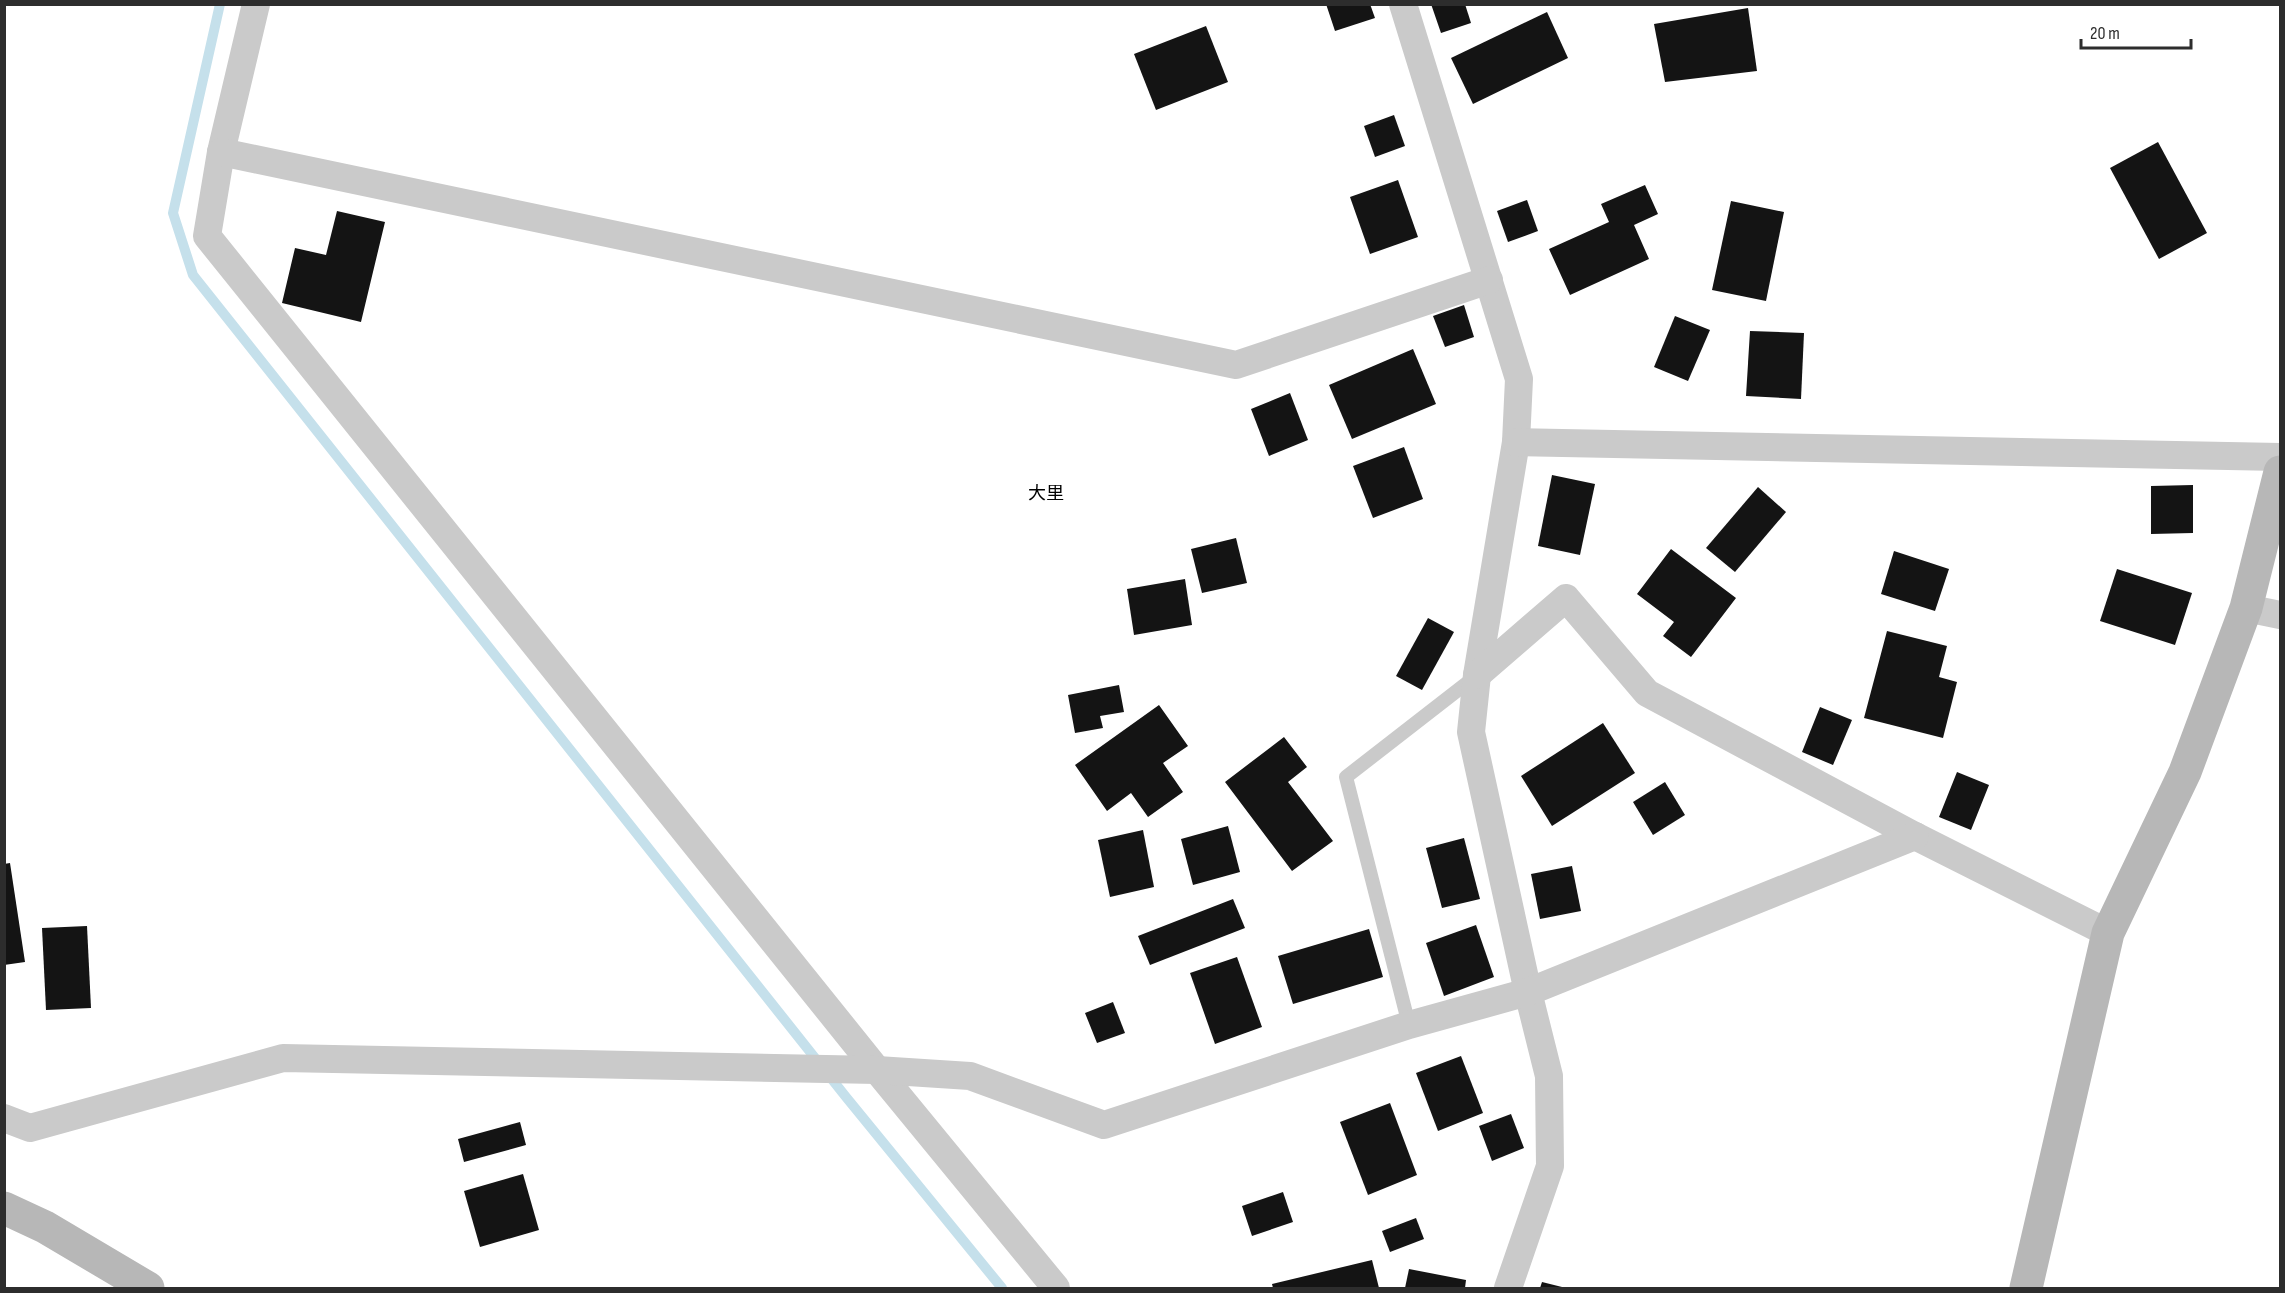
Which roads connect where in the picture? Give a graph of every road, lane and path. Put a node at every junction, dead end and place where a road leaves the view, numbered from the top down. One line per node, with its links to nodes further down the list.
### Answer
1 (256, 4): 3 (street)
2 (1403, 4): 4 (street)
3 (221, 152): 4 (street); 15 (street)
4 (1489, 280): 5 (street)
5 (1516, 442): 6 (street); 10 (street)
6 (2280, 457)
7 (2280, 472): 8 (street)
8 (2246, 608): 9 (street); 12 (street)
9 (2280, 615)
10 (1477, 675): 11 (street); 13 (street); 14 (lane)
11 (1915, 836): 12 (street); 13 (street)
12 (2108, 933): 21 (street)
13 (1528, 992): 14 (street); 20 (street)
14 (1410, 1025): 15 (street)
15 (877, 1070): 16 (street); 19 (street)
16 (4, 1118)
17 (4, 1208): 18 (street)
18 (148, 1288)
19 (1056, 1288)
20 (1508, 1288)
21 (2026, 1288)

